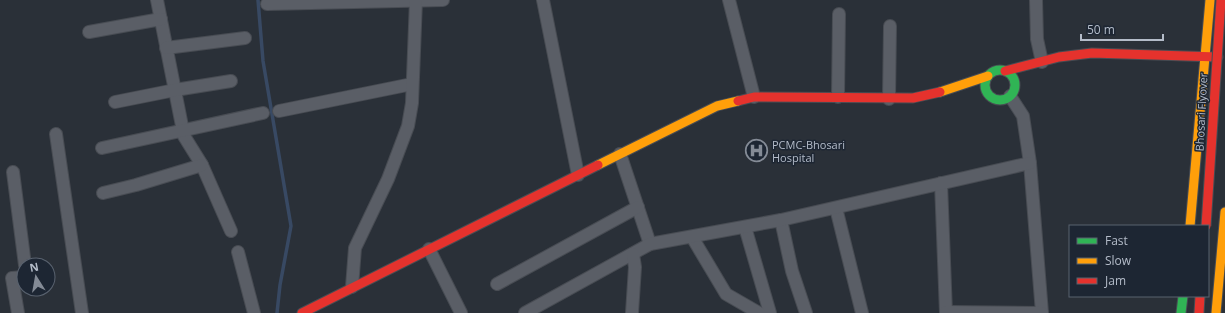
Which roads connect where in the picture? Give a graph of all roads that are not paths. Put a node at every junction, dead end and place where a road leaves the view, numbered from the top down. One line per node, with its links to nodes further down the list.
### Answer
1 (160, 0): 11 (street)
2 (416, 0): 3 (street); 9 (street); 22 (street)
3 (443, 0)
4 (543, 0): 38 (street)
5 (729, 0): 25 (street)
6 (1036, 0): 18 (street)
7 (1210, 0): 16 (main road)
8 (1221, 0): 46 (main road, Bhosari Flyover, bridge)
9 (266, 4)
10 (839, 14): 26 (street)
11 (161, 19): 13 (street); 15 (street)
12 (890, 26): 27 (street)
13 (89, 32)
14 (245, 38): 15 (street)
15 (166, 48): 23 (street)
16 (1206, 56): 17 (main road); 18 (main road); 45 (main road)
17 (1225, 58)
18 (1042, 62): 19 (main road)
19 (1005, 71): 20 (main road); 24 (main road)
20 (988, 76): 24 (main road); 27 (main road)
21 (231, 81): 23 (street)
22 (412, 84): 29 (street); 57 (street)
23 (174, 90): 28 (street); 31 (street)
24 (1010, 96): 35 (street)
25 (754, 97): 26 (main road); 34 (main road)
26 (838, 97): 27 (main road)
27 (889, 98)
28 (115, 102)
29 (279, 111)
30 (263, 114): 31 (street)
31 (183, 130): 33 (street); 36 (street)
32 (56, 134): 62 (street)
33 (102, 148)
34 (620, 154): 38 (main road); 41 (street)
35 (1030, 163): 39 (street); 72 (street)
36 (202, 165): 40 (street); 48 (street)
37 (13, 172): 54 (street)
38 (578, 176): 51 (main road)
39 (941, 183): 42 (street); 60 (street)
40 (103, 192)
41 (638, 207): 50 (street); 56 (street)
42 (836, 208): 44 (street); 71 (street)
43 (1225, 212): 75 (main road)
44 (781, 220): 47 (street); 70 (street)
45 (1190, 225)
46 (1206, 225)
47 (745, 227): 49 (street); 69 (street)
48 (230, 231)
49 (692, 237): 50 (street); 68 (street)
50 (650, 244): 53 (street)
51 (430, 249): 57 (main road); 65 (street)
52 (238, 252): 63 (street)
53 (633, 254): 66 (street); 67 (street)
54 (24, 257)
55 (16, 278): 61 (street)
56 (498, 284)
57 (352, 287): 64 (main road)
58 (1183, 297): 73 (main road)
59 (1200, 297): 74 (main road)
60 (946, 312): 72 (street)
61 (18, 313)
62 (82, 313)
63 (254, 313)
64 (302, 313)
65 (461, 313)
66 (525, 313)
67 (632, 313)
68 (759, 313)
69 (770, 313)
70 (806, 313)
71 (862, 313)
72 (1042, 313)
73 (1181, 313)
74 (1199, 313)
75 (1216, 313)

